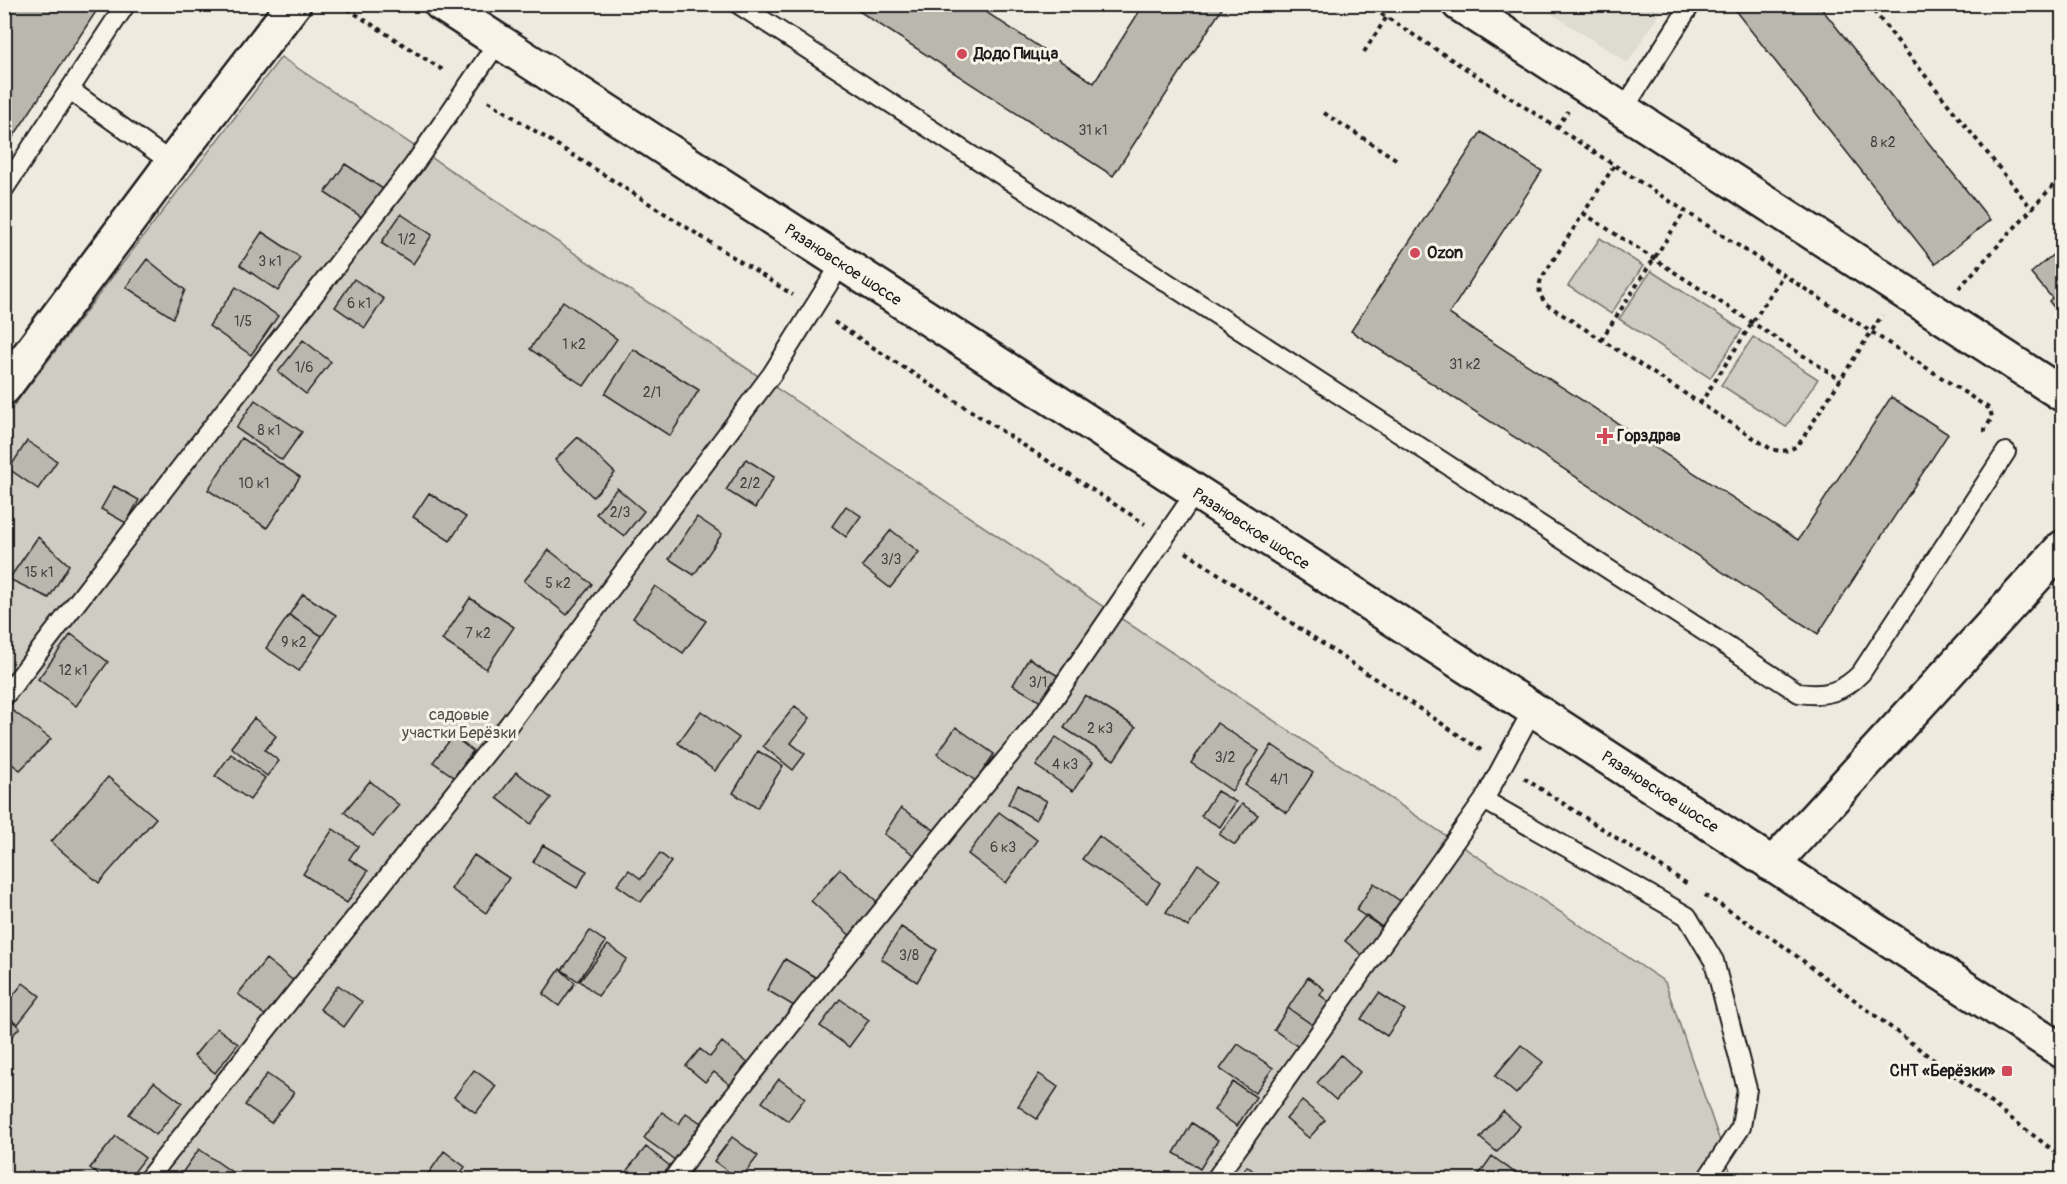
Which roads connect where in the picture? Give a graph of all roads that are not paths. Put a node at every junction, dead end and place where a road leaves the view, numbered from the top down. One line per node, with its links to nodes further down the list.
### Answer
1 (126, 4): 8 (lane)
2 (294, 4): 10 (main road)
3 (441, 4): 7 (main road, Рязановское шоссе)
4 (738, 4): 15 (lane)
5 (1459, 4): 9 (main road)
6 (1691, 4): 9 (lane)
7 (498, 42): 12 (main road, Рязановское шоссе); 18 (lane)
8 (70, 90): 10 (lane); 11 (lane)
9 (1623, 110): 14 (main road)
10 (172, 163): 13 (main road)
11 (4, 189)
12 (841, 264): 16 (main road, Рязановское шоссе); 23 (lane)
13 (4, 388)
14 (2062, 394)
15 (2006, 452)
16 (1195, 493): 19 (main road, Рязановское шоссе); 24 (lane)
17 (2062, 548): 21 (main road)
18 (4, 697)
19 (1532, 711): 20 (lane); 21 (main road, Рязановское шоссе)
20 (1484, 800): 25 (lane); 26 (lane)
21 (1772, 865): 22 (main road, Рязановское шоссе)
22 (2062, 1052)
23 (147, 1179)
24 (672, 1179)
25 (1215, 1179)
26 (1706, 1179)

